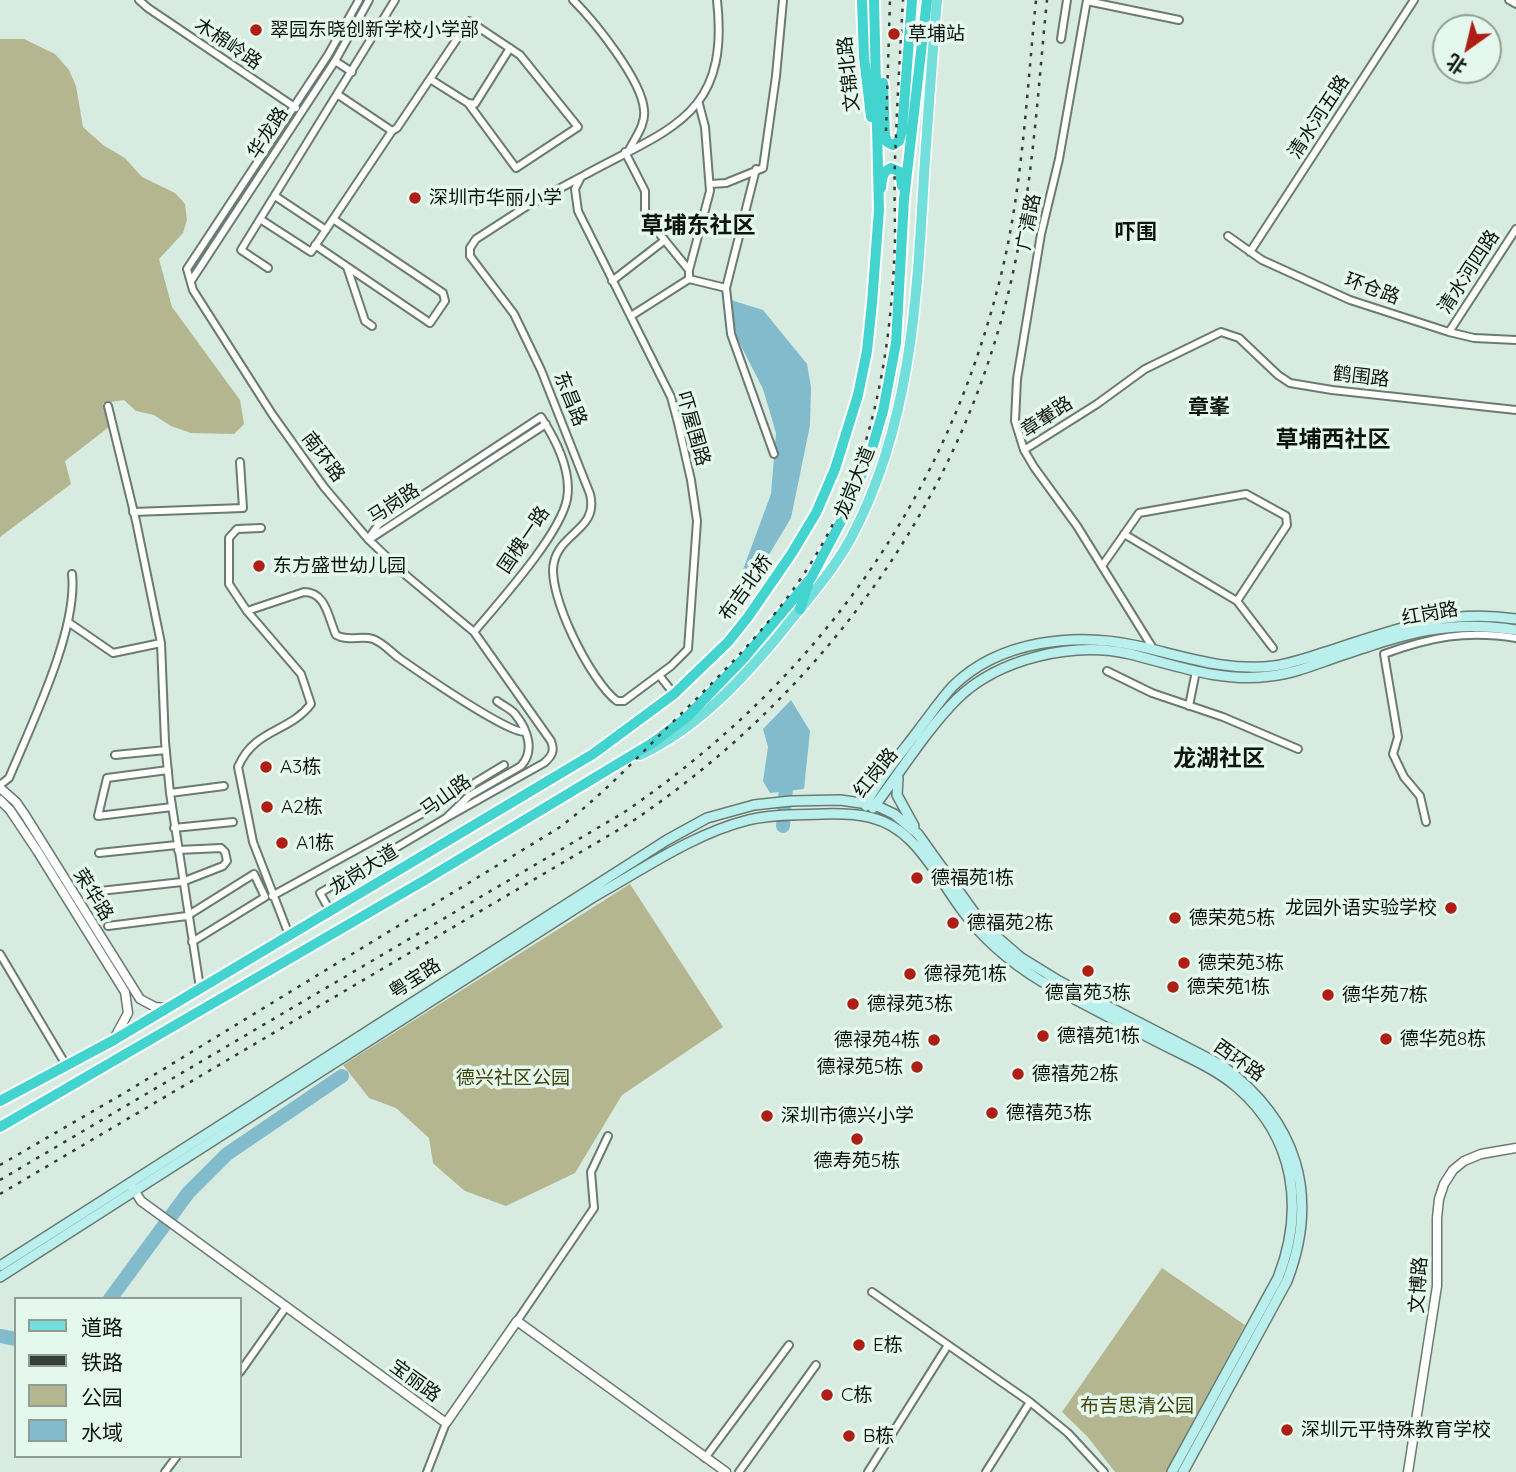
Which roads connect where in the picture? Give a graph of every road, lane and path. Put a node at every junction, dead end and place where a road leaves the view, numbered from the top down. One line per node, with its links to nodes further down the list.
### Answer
1 (139, 0): 28 (street, 木棉岭路)
2 (359, 0): 28 (street, 华龙路)
3 (369, 0): 21 (street, 华龙路)
4 (395, 0): 22 (street)
5 (573, 0): 33 (street)
6 (717, 0): 27 (street)
7 (783, 0): 34 (street)
8 (862, 0): 32 (highway, 文锦北路)
9 (875, 0): 10 (highway); 24 (highway, 文锦北路)
10 (913, 0): 31 (highway)
11 (926, 0): 31 (highway)
12 (937, 0): 77 (main road, 龙岗大道)
13 (1066, 0): 19 (street)
14 (1414, 0): 47 (street, 清水河五路)
15 (1509, 0): 17 (street)
16 (1087, 1): 18 (street); 65 (street, 广清路)
17 (1516, 4)
18 (1179, 20)
19 (1061, 39)
20 (510, 48): 23 (street); 26 (street); 26 (street)
21 (335, 61): 22 (street); 29 (street, 华龙路)
22 (352, 72): 25 (street)
23 (430, 79): 26 (street); 30 (street)
24 (877, 85): 32 (highway, 龙岗大道)
25 (337, 94): 30 (street); 37 (street)
26 (468, 103)
27 (699, 104): 33 (street); 36 (street)
28 (294, 107): 29 (street, 木棉岭路); 50 (street, 华龙路)
29 (301, 111): 53 (street, 华龙路)
30 (392, 131): 41 (street)
31 (911, 136): 38 (highway, 龙岗大道)
32 (876, 144): 39 (highway, 龙岗大道)
33 (627, 151): 35 (street); 45 (street)
34 (756, 169): 36 (street); 55 (street)
35 (581, 177): 54 (street, 吓屋围路); 91 (street, 东昌路)
36 (710, 184): 51 (street)
37 (275, 195): 40 (street); 43 (street)
38 (904, 199): 39 (highway); 75 (highway, 龙岗大道)
39 (878, 210): 72 (highway, 龙岗大道)
40 (260, 219): 46 (street); 49 (street)
41 (333, 219): 43 (street); 48 (street)
42 (1516, 229): 59 (street, 清水河四路)
43 (326, 230): 46 (street)
44 (1228, 236): 47 (street, 环仓路)
45 (665, 240): 51 (street); 54 (street)
46 (316, 245): 48 (street)
47 (1250, 251): 59 (street, 环仓路)
48 (347, 267): 57 (street)
49 (268, 268)
50 (187, 269): 53 (street, 南环路)
51 (689, 270): 52 (street)
52 (689, 279): 55 (street); 56 (street)
53 (191, 281): 71 (street, 南环路)
54 (612, 281): 56 (street, 吓屋围路)
55 (726, 288): 66 (street)
56 (631, 316): 90 (street, 吓屋围路)
57 (372, 326)
58 (1221, 332): 62 (street, 鹤围路); 65 (street, 章輋路)
59 (1449, 332): 60 (street, 环仓路)
60 (1516, 340)
61 (108, 406): 68 (street)
62 (1516, 410)
63 (541, 417): 64 (street, 国槐一路); 71 (street, 马岗路)
64 (546, 424): 71 (street, 马岗路); 82 (street, 国槐一路)
65 (1024, 450): 73 (street, 章輋路)
66 (774, 454)
67 (240, 462): 68 (street)
68 (133, 512): 85 (street)
69 (261, 528): 78 (street)
70 (1124, 534): 73 (street); 76 (street); 76 (street)
71 (368, 539): 82 (street, 南环路)
72 (792, 553): 84 (highway, 布吉北桥)
73 (1101, 566): 87 (street, 章輋路)
74 (72, 575): 80 (street)
75 (811, 578): 77 (highway); 100 (highway, 龙岗大道)
76 (1237, 601): 86 (street)
77 (800, 609): 100 (main road, 龙岗大道)
78 (247, 611): 95 (street); 119 (street)
79 (1516, 619): 87 (main road, 红岗路)
80 (68, 622): 85 (street); 104 (street)
81 (1516, 630): 89 (main road, 红岗路)
82 (474, 632): 110 (street, 南环路)
83 (1516, 638): 112 (street)
84 (728, 642): 92 (highway, 龙岗大道)
85 (161, 643): 97 (street)
86 (1273, 648)
87 (1154, 650): 107 (main road, 红岗路)
88 (1107, 670): 94 (street)
89 (1196, 671): 94 (street); 102 (main road, 红岗路)
90 (659, 675): 91 (street, 吓屋围路); 92 (street)
91 (601, 687)
92 (674, 694): 120 (highway, 龙岗大道)
93 (497, 701): 95 (street)
94 (1189, 706): 96 (street)
95 (525, 732): 110 (street, 马山路)
96 (1298, 749)
97 (166, 750): 98 (street); 101 (street)
98 (115, 755)
99 (504, 765): 119 (street)
100 (611, 768): 131 (highway, 龙岗大道)
101 (168, 769): 105 (street); 108 (street)
102 (901, 770): 107 (main road, 红岗路); 114 (main road)
103 (224, 786): 105 (street)
104 (0, 787): 127 (street, 荣华路)
105 (170, 793): 108 (street)
106 (0, 800): 128 (street, 荣华路)
107 (871, 804): 109 (main road, 红岗路); 114 (main road, 西环路); 134 (main road, 粤宝路)
108 (172, 807): 113 (street)
109 (868, 815): 135 (main road, 粤宝路); 154 (main road, 西环路)
110 (446, 818): 120 (street, 马山路)
111 (233, 822): 113 (street)
112 (1426, 822)
113 (174, 828): 115 (street)
114 (924, 842): 155 (main road, 西环路)
115 (177, 848): 116 (street); 117 (street); 117 (street)
116 (99, 853)
117 (182, 883): 118 (street); 121 (street)
118 (100, 891)
119 (272, 896): 123 (street)
120 (330, 911): 123 (highway, 龙岗大道)
121 (187, 916): 122 (street); 124 (street); 124 (street)
122 (108, 926)
123 (289, 935): 126 (highway, 龙岗大道)
124 (192, 942): 126 (street)
125 (1, 959): 129 (street)
126 (200, 988): 127 (highway, 龙岗大道)
127 (166, 1009): 128 (highway, 龙岗大道)
128 (114, 1040): 129 (highway, 龙岗大道)
129 (66, 1065): 130 (highway, 龙岗大道)
130 (0, 1099)
131 (0, 1127)
132 (608, 1136): 140 (street)
133 (1516, 1149): 156 (street, 文博路)
134 (130, 1183): 135 (street, 宝丽路); 136 (main road, 粤宝路)
135 (135, 1192): 137 (main road, 粤宝路); 139 (street, 宝丽路)
136 (0, 1266)
137 (0, 1276)
138 (872, 1292): 142 (street)
139 (286, 1307): 144 (street); 146 (street, 宝丽路)
140 (517, 1321): 146 (street, 宝丽路); 147 (street)
141 (789, 1345): 147 (street)
142 (948, 1345): 145 (street); 151 (street)
143 (816, 1365): 150 (street)
144 (242, 1369)
145 (1030, 1402): 152 (street); 153 (street)
146 (446, 1423): 148 (street)
147 (705, 1458): 149 (street)
148 (428, 1472)
149 (726, 1472)
150 (739, 1472)
151 (868, 1472)
152 (986, 1472)
153 (1104, 1472)
154 (1172, 1472)
155 (1183, 1472)
156 (1408, 1472)

